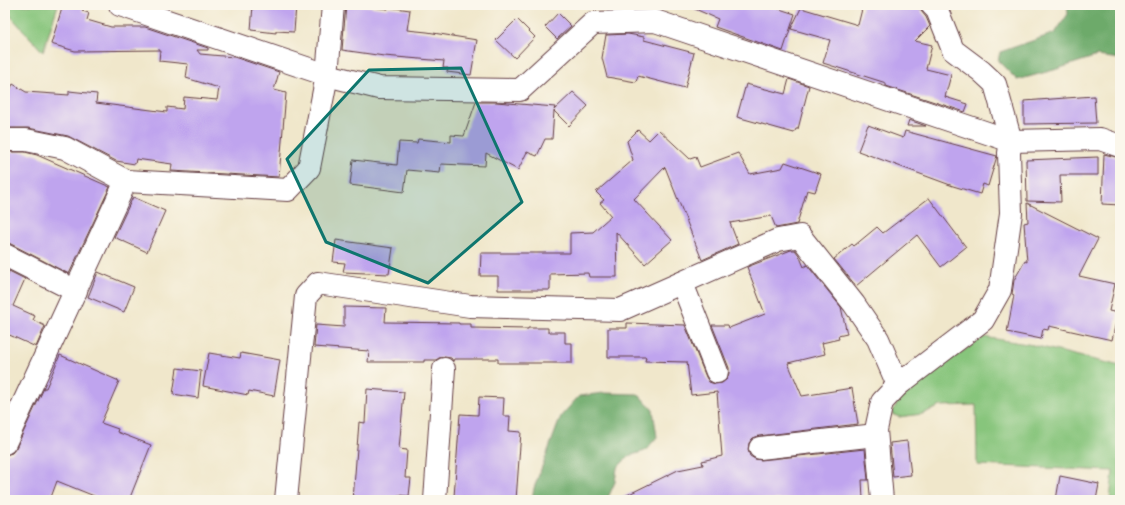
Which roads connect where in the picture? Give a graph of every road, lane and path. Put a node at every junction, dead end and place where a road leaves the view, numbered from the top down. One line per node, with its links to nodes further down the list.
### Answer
1 (120, 5): 4 (street)
2 (333, 5): 4 (street)
3 (932, 5): 6 (street)
4 (327, 76): 6 (street); 8 (street)
5 (5, 140): 8 (street)
6 (1011, 141): 7 (street); 14 (street)
7 (1120, 146)
8 (126, 181): 11 (street)
9 (5, 255): 11 (street)
10 (682, 283): 13 (street); 14 (street); 18 (street)
11 (76, 291): 16 (street)
12 (444, 368): 19 (street)
13 (717, 372)
14 (898, 385): 15 (street)
15 (876, 435): 17 (street); 20 (street)
16 (5, 443)
17 (760, 448)
18 (286, 500)
19 (435, 500)
20 (882, 500)

